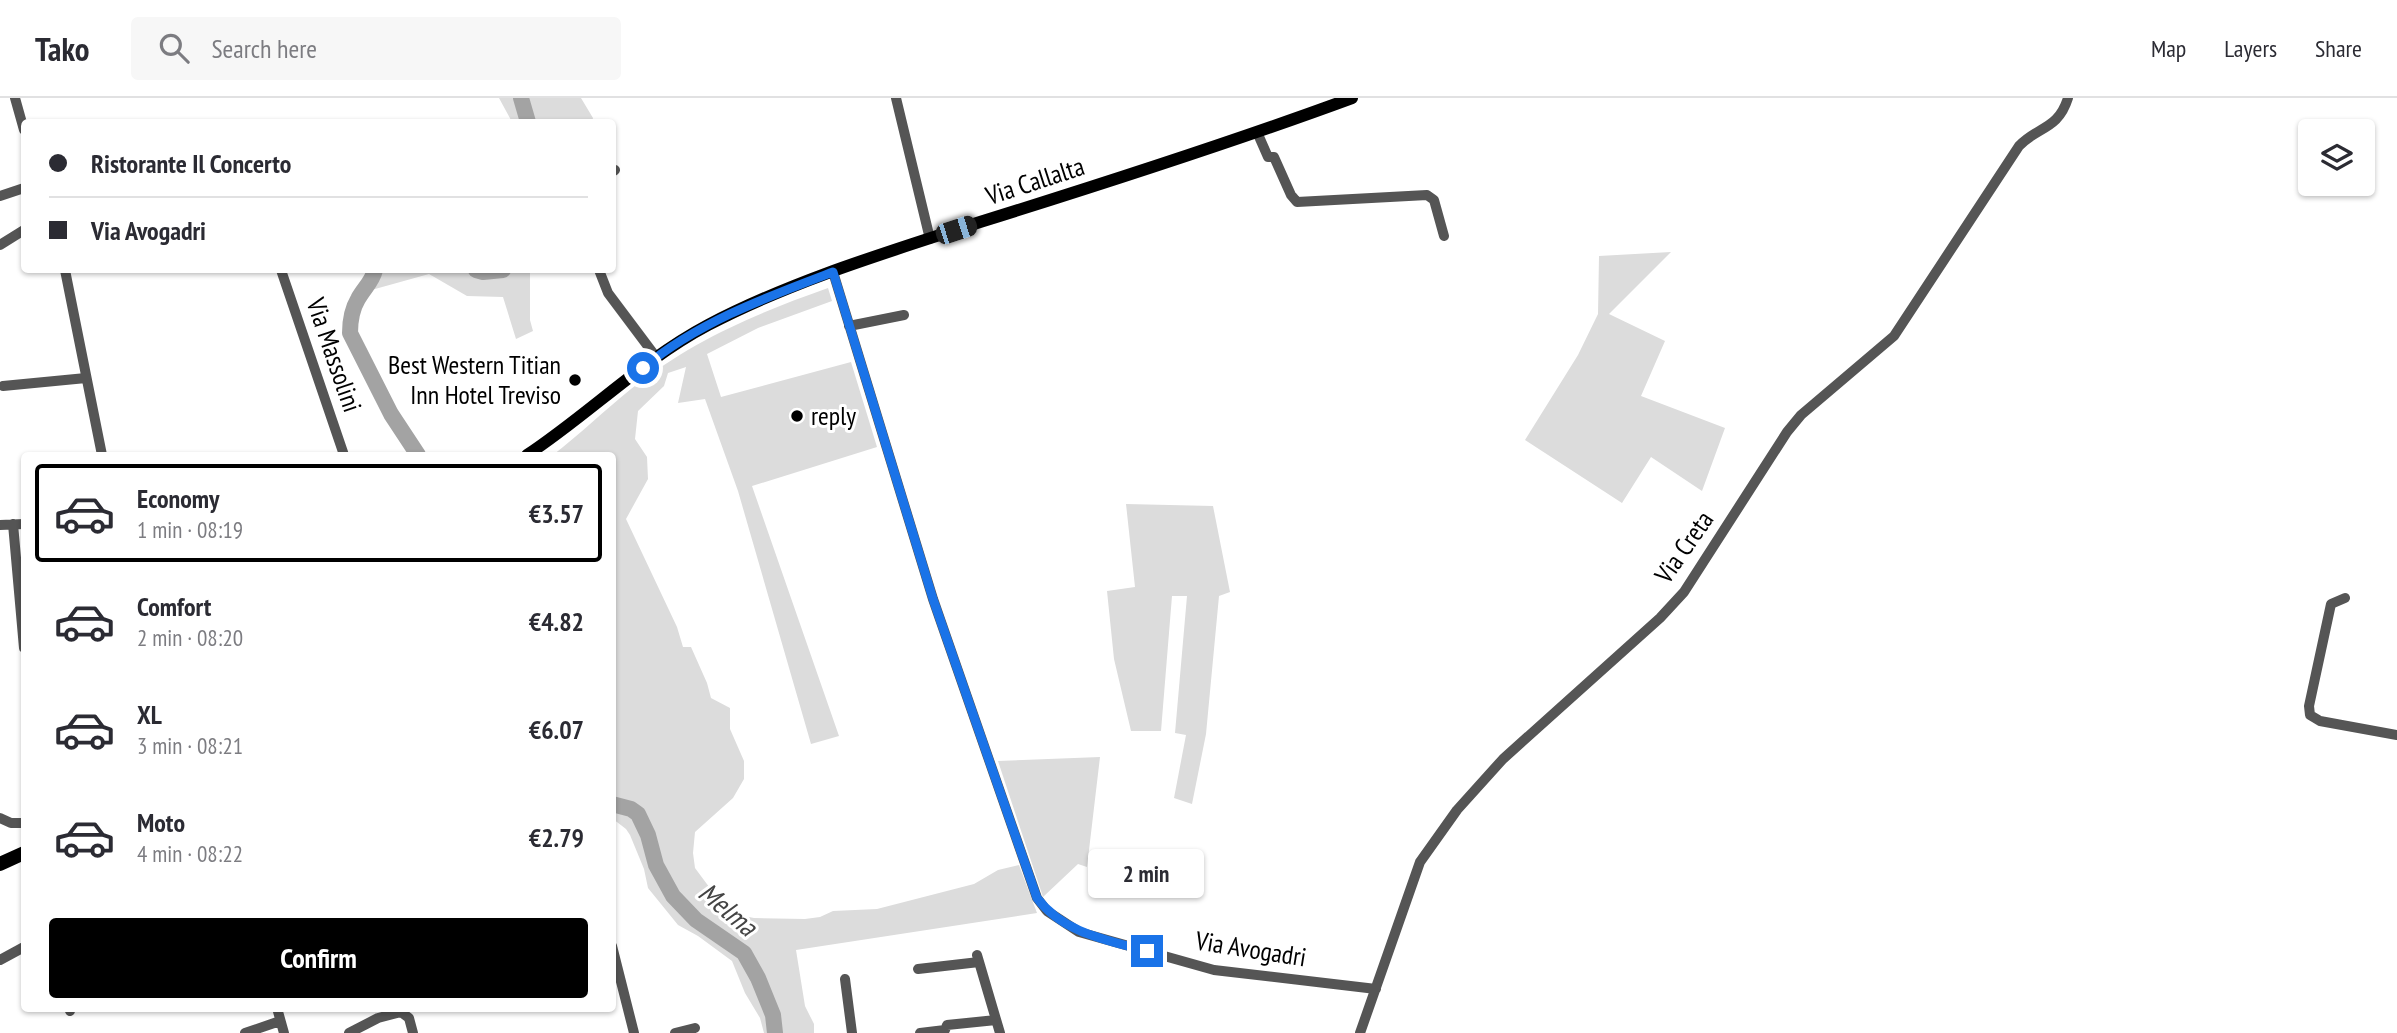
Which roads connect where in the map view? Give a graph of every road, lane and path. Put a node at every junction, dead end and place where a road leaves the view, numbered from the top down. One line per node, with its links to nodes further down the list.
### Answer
1 (15, 98): 5 (street)
2 (896, 98): 11 (street)
3 (1352, 98): 6 (main road, Via Callalta)
4 (2068, 98): 39 (street, Via Creta)
5 (21, 119)
6 (1256, 132): 10 (street); 11 (main road, Via Callalta)
7 (21, 189): 8 (street)
8 (0, 196)
9 (21, 232): 12 (street)
10 (1444, 236)
11 (930, 239): 13 (main road, Via Callalta)
12 (0, 245)
13 (833, 272): 18 (street, Via Avogadri); 19 (main road, Via Callalta)
14 (66, 273): 20 (street)
15 (282, 273): 23 (street, Via Massolini)
16 (600, 273): 19 (street)
17 (904, 315): 18 (street)
18 (849, 326): 39 (street, Via Avogadri)
19 (656, 357): 24 (main road, Via Callalta)
20 (86, 378): 21 (street); 22 (street)
21 (4, 386)
22 (101, 452)
23 (343, 452)
24 (531, 452)
25 (0, 524): 26 (street)
26 (19, 524): 27 (street)
27 (21, 574)
28 (2345, 598): 29 (street)
29 (2397, 734)
30 (0, 818): 31 (street)
31 (21, 823)
32 (21, 854): 33 (highway)
33 (0, 864)
34 (21, 949): 35 (street)
35 (0, 960)
36 (616, 962): 48 (street)
37 (918, 969): 41 (street)
38 (845, 979): 50 (street)
39 (1376, 989): 54 (street, Via Creta)
40 (278, 1012): 42 (street)
41 (996, 1020): 51 (street); 52 (street)
42 (280, 1021): 44 (street); 45 (street)
43 (695, 1028): 49 (street)
44 (245, 1033)
45 (284, 1033)
46 (349, 1033): 47 (street)
47 (413, 1033)
48 (634, 1033)
49 (675, 1033)
50 (852, 1033)
51 (920, 1033)
52 (1000, 1033): 53 (street)
53 (1008, 1033)
54 (1360, 1033)

